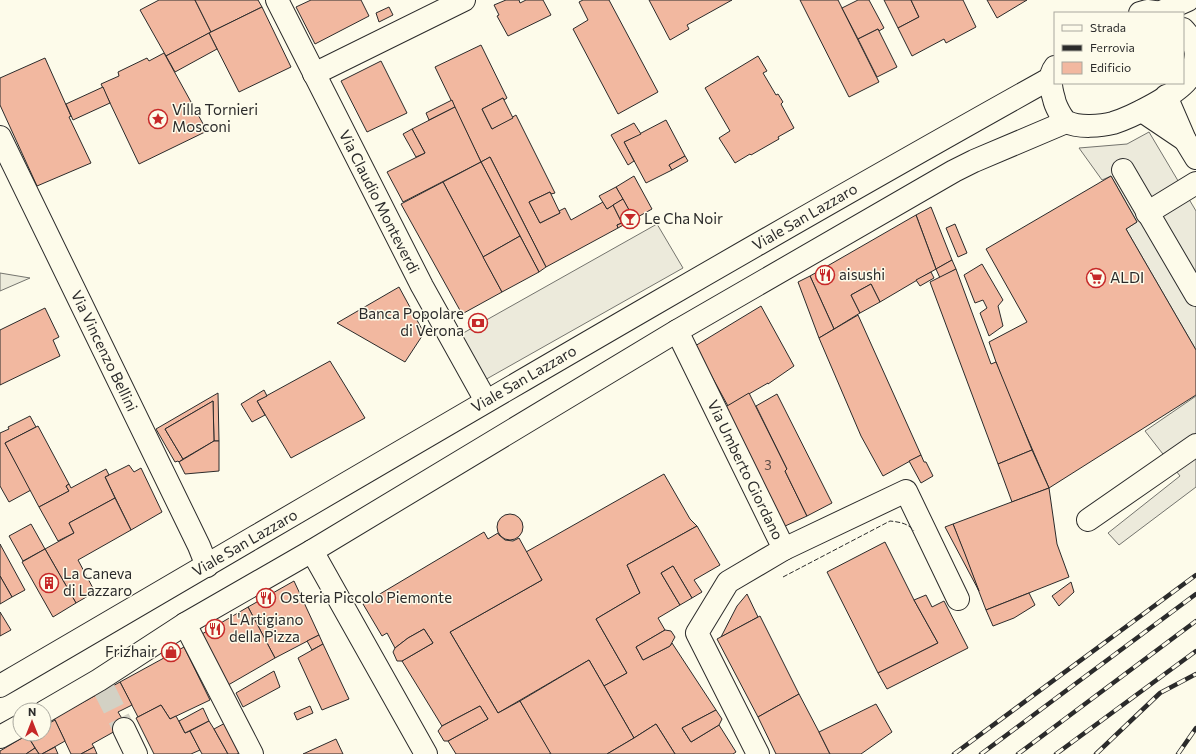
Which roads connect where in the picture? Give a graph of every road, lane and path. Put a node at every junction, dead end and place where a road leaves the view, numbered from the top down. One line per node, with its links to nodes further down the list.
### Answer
1 (277, 0): 8 (main road, Via Claudio Monteverdi)
2 (464, 0): 8 (main road)
3 (1188, 0): 4 (main road)
4 (1158, 12)
5 (1184, 30): 6 (main road)
6 (1196, 52): 10 (main road)
7 (1053, 72): 13 (main road, Viale San Lazzaro); 21 (main road, Viale San Lazzaro)
8 (314, 74): 21 (main road, Via Claudio Monteverdi)
9 (1184, 84): 11 (main road)
10 (1184, 84)
11 (1166, 96): 12 (main road); 15 (main road)
12 (1142, 111): 13 (main road); 15 (main road)
13 (1066, 122): 20 (main road)
14 (0, 137): 26 (main road, Via Vincenzo Bellini)
15 (1191, 149)
16 (1122, 170): 18 (main road)
17 (1196, 183): 18 (main road)
18 (1147, 213): 19 (main road)
19 (1196, 295)
20 (677, 331): 24 (main road, Via Umberto Giordano); 25 (main road)
21 (486, 401): 26 (main road, Viale San Lazzaro)
22 (1196, 445): 23 (main road)
23 (1088, 520)
24 (784, 549): 27 (main road); 37 (main road, Via Umberto Giordano)
25 (312, 551): 28 (main road); 36 (main road)
26 (207, 566): 29 (main road, Viale San Lazzaro)
27 (958, 599)
28 (185, 624): 30 (main road); 35 (main road)
29 (0, 686)
30 (52, 708)
31 (124, 729): 34 (main road)
32 (12, 730): 33 (main road)
33 (0, 737)
34 (136, 754)
35 (252, 754)
36 (426, 754)
37 (758, 754)

